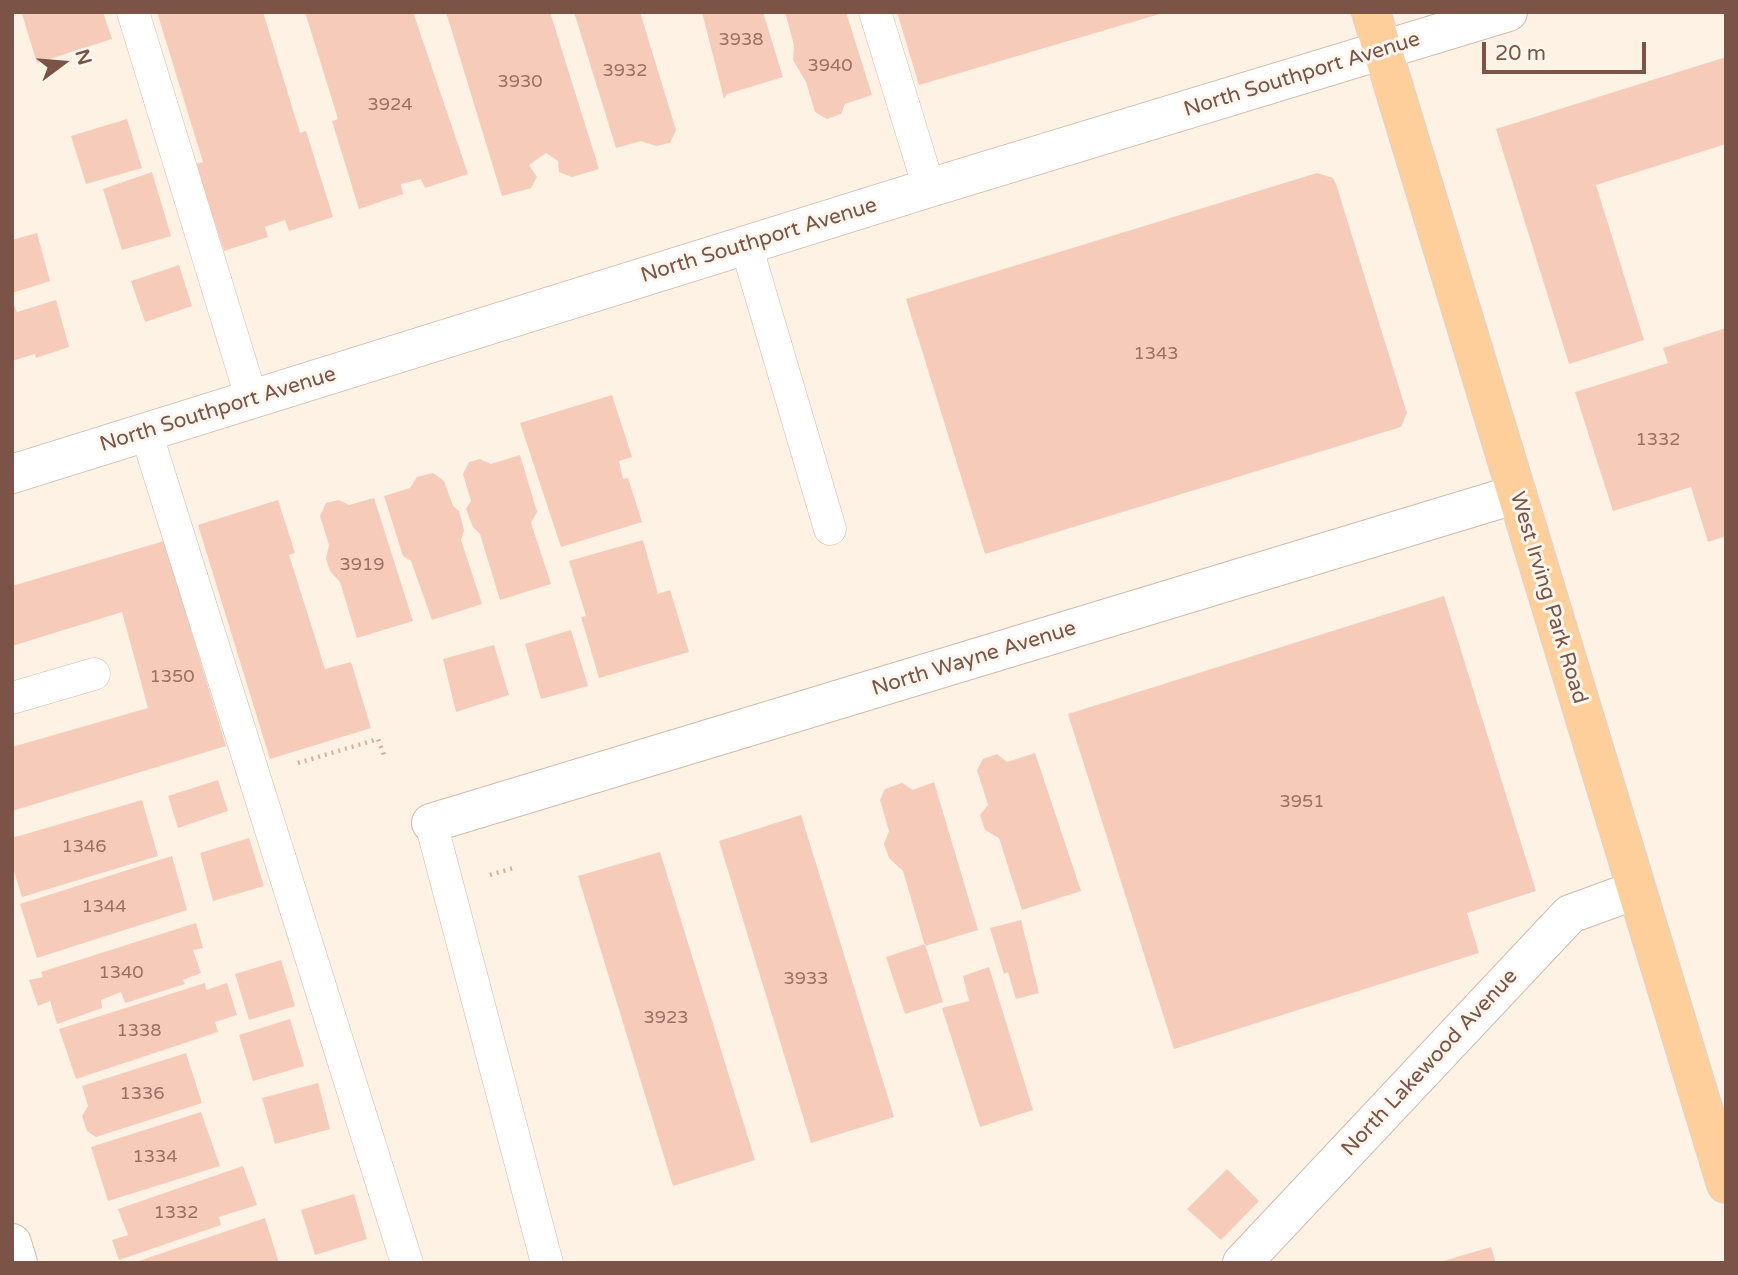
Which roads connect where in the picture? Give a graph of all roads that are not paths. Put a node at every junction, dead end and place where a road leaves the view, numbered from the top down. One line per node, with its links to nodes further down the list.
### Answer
1 (133, 12): 8 (lane)
2 (874, 12): 6 (lane)
3 (1371, 12): 5 (main road, West Irving Park Road)
4 (1508, 12): 5 (street, North Southport Avenue)
5 (1382, 51): 6 (street, North Southport Avenue); 11 (main road, West Irving Park Road)
6 (929, 188): 7 (street, North Southport Avenue)
7 (746, 245): 8 (street, North Southport Avenue); 12 (lane)
8 (252, 400): 9 (street, North Southport Avenue)
9 (146, 432): 10 (street, North Southport Avenue); 20 (lane)
10 (12, 474)
11 (1517, 494): 15 (street, North Wayne Avenue); 16 (main road, West Irving Park Road)
12 (831, 529)
13 (94, 674): 14 (lane)
14 (12, 698)
15 (431, 823): 21 (lane)
16 (1636, 890): 17 (main road, West Irving Park Road); 22 (street, North Lakewood Avenue)
17 (1726, 1184)
18 (12, 1243): 19 (street)
19 (18, 1263)
20 (407, 1263)
21 (547, 1263)
22 (1242, 1263)

